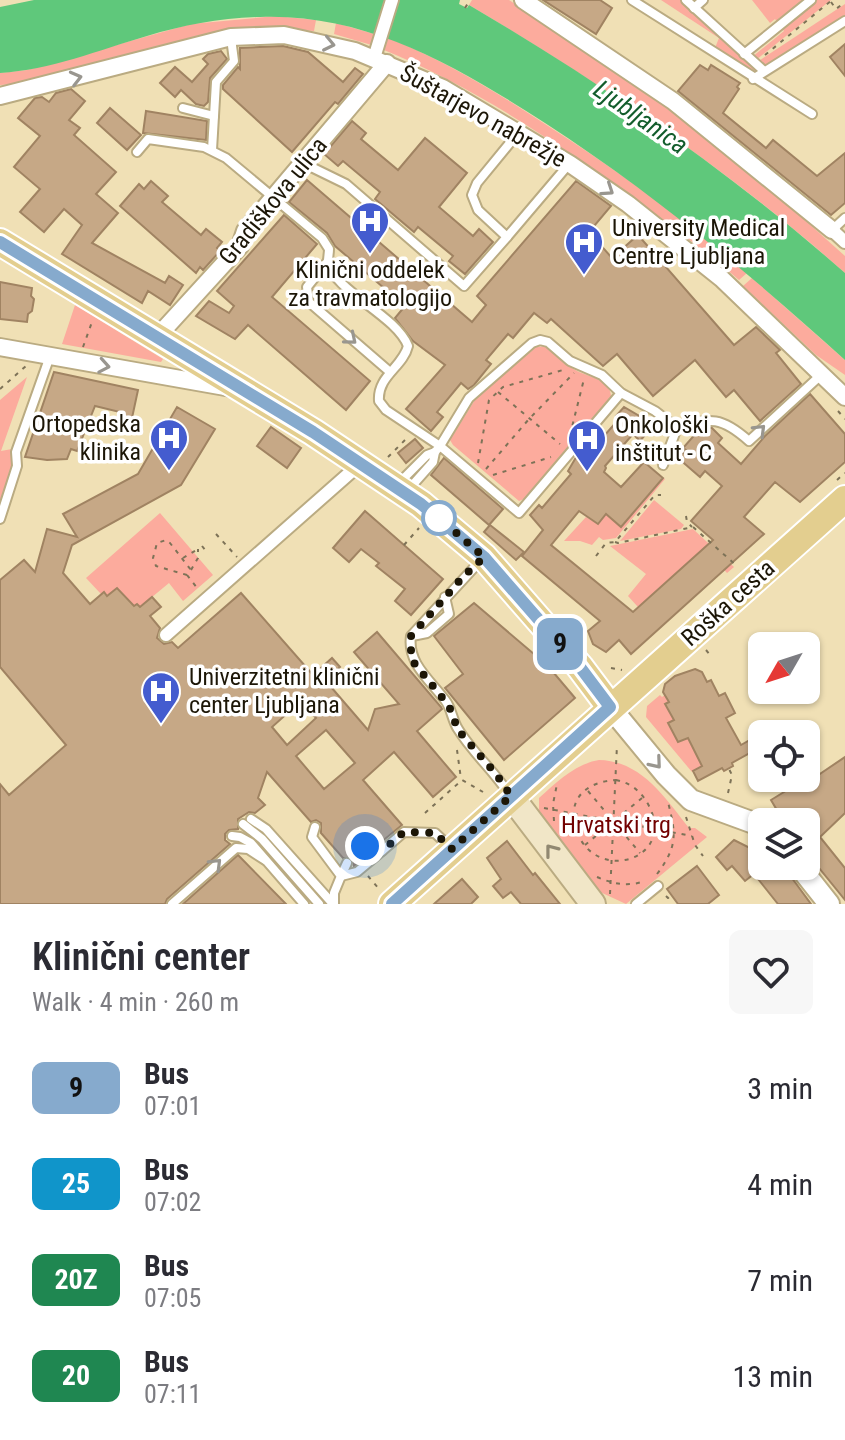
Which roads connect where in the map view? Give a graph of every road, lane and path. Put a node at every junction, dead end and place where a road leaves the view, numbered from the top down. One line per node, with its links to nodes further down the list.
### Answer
1 (392, 0): 15 (street)
2 (470, 0): 10 (path)
3 (523, 0): 29 (street)
4 (632, 0): 18 (lane)
5 (686, 0): 11 (lane)
6 (703, 0): 11 (lane)
7 (811, 0): 14 (lane)
8 (832, 1): 9 (path); 16 (path)
9 (845, 2)
10 (465, 8)
11 (694, 8): 14 (lane)
12 (845, 21): 17 (lane)
13 (231, 37): 15 (street, Šuštarjevo nabrežje, one-way to 15); 19 (street, Šuštarjevo nabrežje, one-way to 13); 22 (lane)
14 (744, 54): 16 (lane)
15 (379, 56): 23 (street, Šuštarjevo nabrežje); 26 (street, Gradiškova ulica)
16 (754, 63): 17 (lane)
17 (764, 71): 18 (lane)
18 (753, 79): 21 (lane)
19 (0, 96)
20 (183, 108): 22 (lane)
21 (812, 114)
22 (214, 116): 24 (lane)
23 (518, 133): 27 (street, Šuštarjevo nabrežje); 30 (lane)
24 (212, 150): 25 (lane); 28 (lane)
25 (137, 152)
26 (302, 163): 28 (street, Gradiškova ulica); 30 (lane)
27 (570, 164): 30 (lane); 41 (street, Šuštarjevo nabrežje, one-way to 41)
28 (273, 197): 33 (lane); 35 (street, Gradiškova ulica)
29 (839, 224): 32 (street)
30 (507, 237)
31 (0, 242): 34 (main road)
32 (845, 242)
33 (328, 261): 40 (lane); 40 (lane, one-way to 40)
34 (99, 302): 35 (main road); 38 (path)
35 (157, 337): 43 (main road)
36 (0, 347): 37 (street)
37 (45, 355): 38 (street); 42 (path); 59 (lane)
38 (78, 362): 43 (street, one-way to 43)
39 (580, 367): 44 (path); 45 (lane); 47 (path); 50 (lane); 51 (path)
40 (390, 372): 49 (lane)
41 (822, 374): 46 (street, Šuštarjevo nabrežje); 48 (lane, one-way to 41)
42 (0, 389)
43 (247, 391): 52 (main road)
44 (498, 392): 47 (path); 54 (path)
45 (621, 393): 48 (lane); 51 (lane)
46 (845, 397)
47 (529, 419): 51 (path); 54 (path)
48 (677, 428): 53 (lane)
49 (416, 430): 50 (lane); 52 (path)
50 (438, 449): 54 (lane); 55 (lane)
51 (567, 450): 54 (path); 54 (lane)
52 (371, 462): 55 (main road); 70 (street)
53 (663, 465)
54 (479, 478)
55 (401, 489): 68 (main road)
56 (661, 495): 63 (path)
57 (845, 499): 80 (main road, Roška cesta)
58 (686, 516): 61 (path)
59 (0, 519)
60 (420, 527): 64 (path)
61 (693, 527): 63 (path); 71 (path)
62 (216, 534): 70 (path)
63 (615, 542): 67 (path)
64 (404, 545)
65 (202, 546): 66 (path)
66 (206, 551)
67 (596, 556)
68 (484, 557): 74 (lane); 80 (main road)
69 (182, 558): 72 (path); 72 (path); 73 (path)
70 (245, 566): 75 (street)
71 (739, 568)
72 (191, 570): 73 (path)
73 (187, 575): 75 (path)
74 (445, 597): 77 (lane); 77 (lane)
75 (207, 599): 76 (street)
76 (166, 635)
77 (411, 636): 81 (lane)
78 (705, 650): 79 (path)
79 (711, 656)
80 (610, 707): 90 (main road, Roška cesta); 91 (street, one-way to 91)
81 (458, 730): 85 (path); 90 (lane)
82 (617, 739): 86 (path)
83 (729, 769): 91 (path)
84 (555, 779): 92 (path)
85 (462, 780): 90 (path); 93 (path)
86 (616, 780): 87 (path); 89 (path); 97 (path)
87 (586, 789): 94 (path); 97 (path)
88 (667, 795): 101 (path)
89 (643, 797): 97 (path); 99 (path)
90 (511, 799): 92 (path); 106 (main road, Roška cesta); 121 (main road, one-way to 90)
91 (723, 804): 96 (street)
92 (553, 810): 94 (path); 100 (path)
93 (425, 813)
94 (574, 813): 97 (path); 104 (path)
95 (685, 813): 103 (path)
96 (748, 818)
97 (614, 821): 99 (path); 104 (path); 108 (path); 111 (path)
98 (315, 827): 115 (lane)
99 (654, 828): 101 (path); 108 (path)
100 (556, 829)
101 (675, 833): 103 (path); 118 (path)
102 (232, 836): 110 (lane)
103 (692, 836): 109 (path)
104 (585, 845): 111 (path)
105 (365, 846): 107 (lane)
106 (452, 849): 107 (lane); 120 (main road, Roška cesta)
107 (382, 851): 113 (lane)
108 (641, 854): 111 (path)
109 (703, 856)
110 (265, 860): 122 (lane, one-way to 110); 123 (lane)
111 (612, 861): 119 (path)
112 (347, 863): 115 (lane)
113 (361, 868): 115 (lane); 120 (path)
114 (590, 874): 119 (path)
115 (341, 876): 125 (lane)
116 (647, 880): 119 (path)
117 (810, 880): 127 (street)
118 (657, 881): 126 (lane)
119 (611, 883): 121 (path)
120 (387, 898)
121 (602, 901)
122 (172, 904)
123 (304, 904)
124 (319, 904): 125 (lane)
125 (333, 904)
126 (636, 904)
127 (829, 904)

